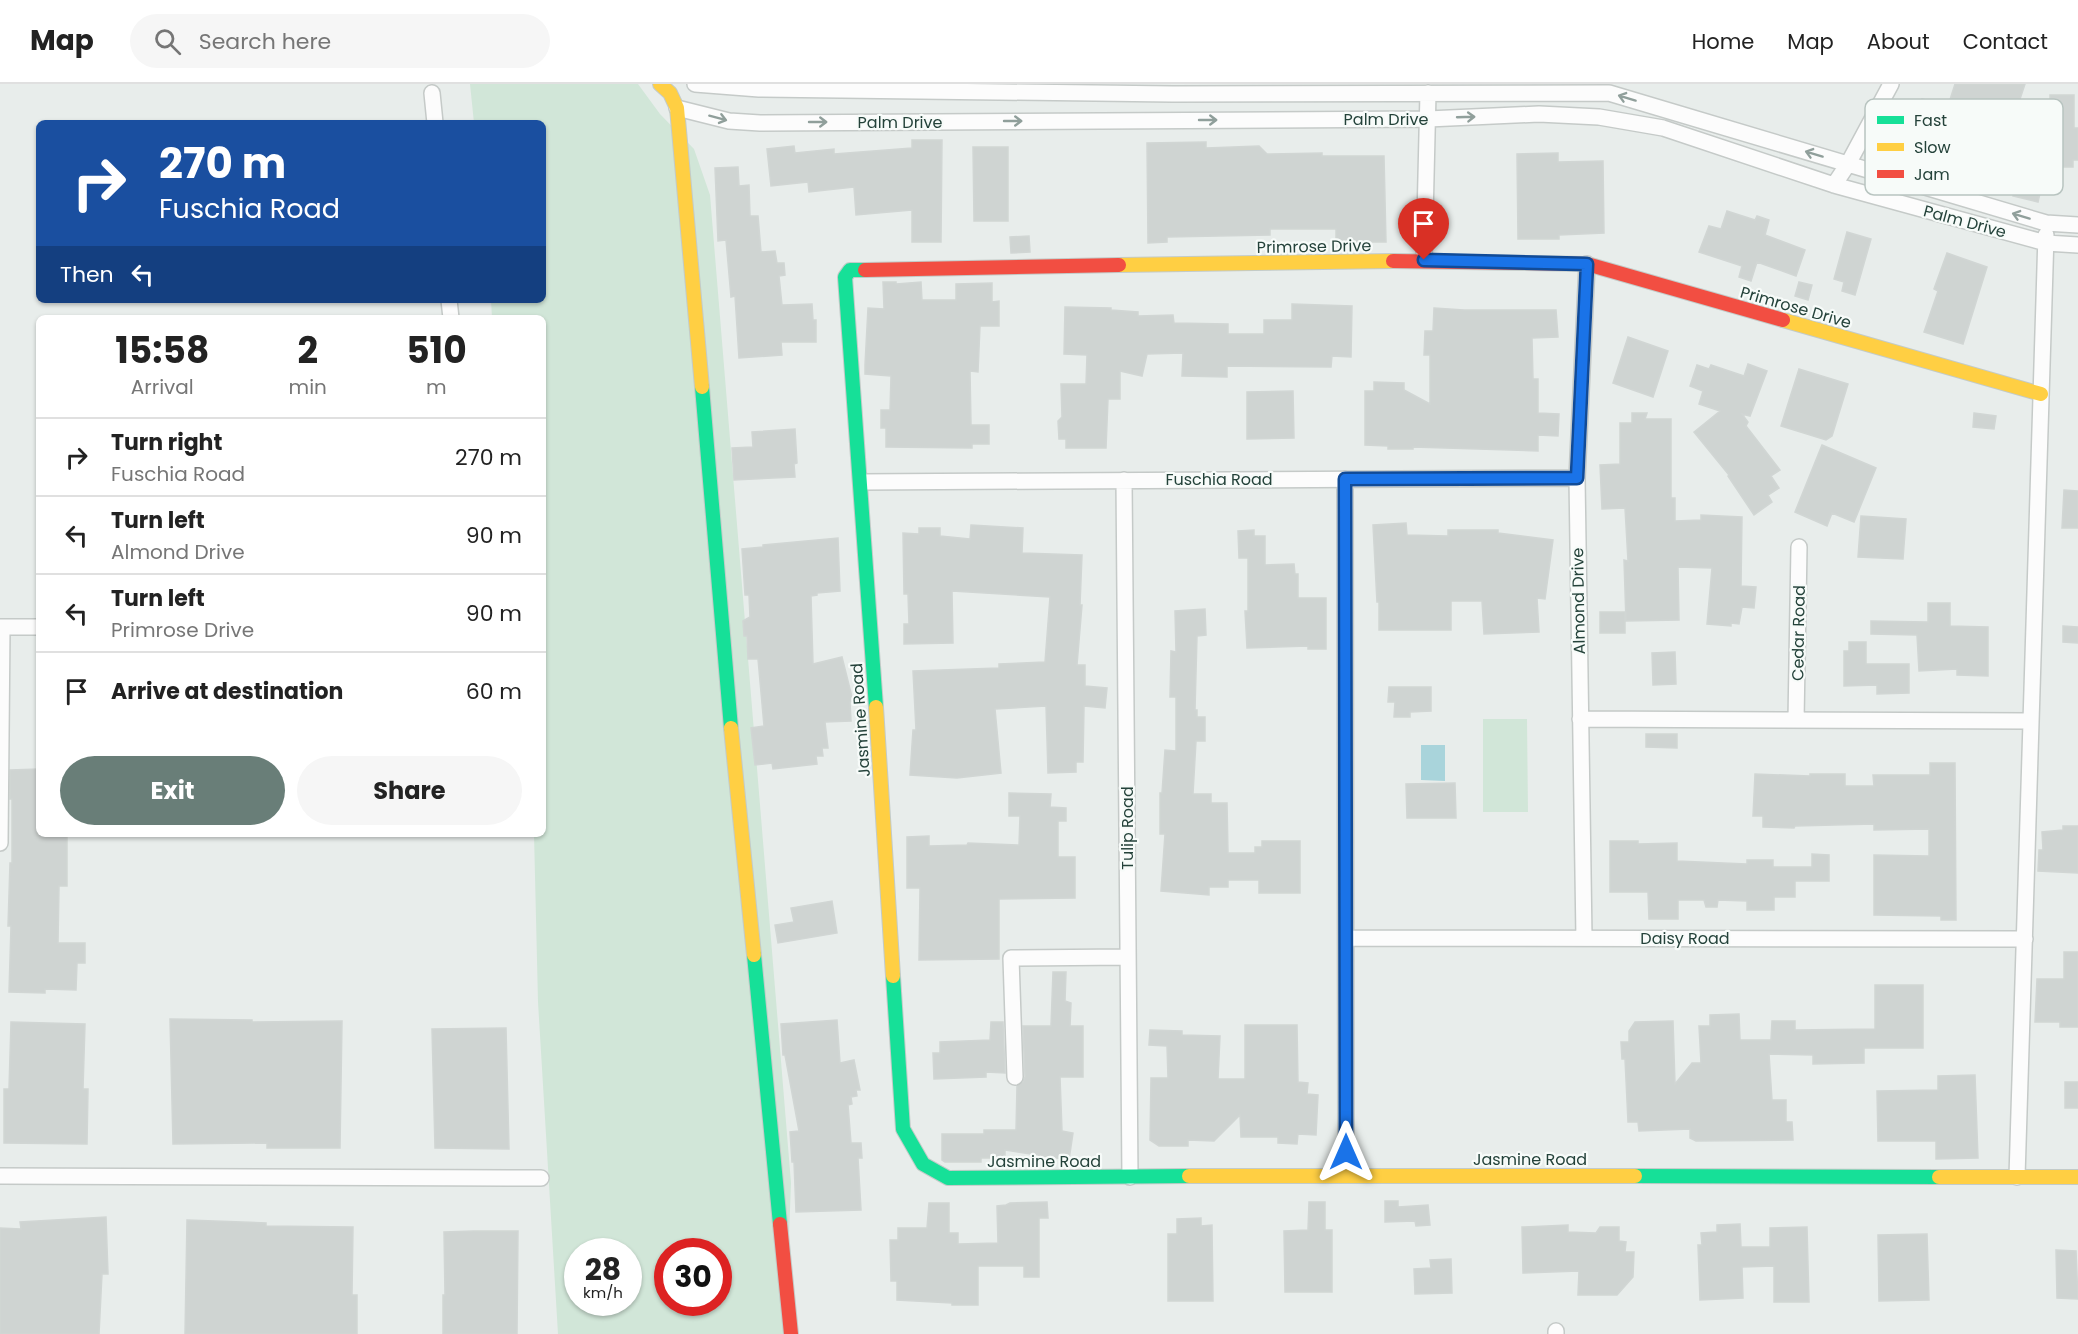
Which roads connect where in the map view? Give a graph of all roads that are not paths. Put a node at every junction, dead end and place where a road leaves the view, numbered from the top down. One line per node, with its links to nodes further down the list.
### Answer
1 (660, 84): 7 (street)
2 (695, 84): 5 (street, Palm Drive)
3 (1891, 84): 6 (street)
4 (432, 93): 9 (street)
5 (1428, 93): 8 (street); 11 (street, Palm Drive, one-way to 5)
6 (1883, 99)
7 (677, 108): 8 (street, Palm Drive, one-way to 8); 48 (street)
8 (1428, 119): 13 (street, Palm Drive, one-way to 13); 21 (street)
9 (435, 120)
10 (1865, 132): 11 (street)
11 (1848, 164): 12 (street, Palm Drive, one-way to 11); 13 (street)
12 (1865, 169)
13 (1834, 185): 14 (street, Palm Drive)
14 (1865, 193)
15 (1871, 195): 19 (street, Palm Drive)
16 (1950, 195): 17 (street, Palm Drive, one-way to 16)
17 (2046, 224): 18 (street, Palm Drive); 19 (street)
18 (2078, 225)
19 (2046, 243): 20 (street, Palm Drive); 24 (street)
20 (2078, 246)
21 (1424, 260): 22 (street, Primrose Drive); 23 (street, Primrose Drive)
22 (1587, 264): 24 (street, Primrose Drive); 25 (street, Almond Drive)
23 (856, 270): 28 (street, Jasmine Road)
24 (2041, 394): 34 (street)
25 (1577, 478): 26 (street, Fuschia Road); 32 (street, Almond Drive)
26 (1345, 479): 27 (street, Fuschia Road); 37 (street)
27 (1124, 480): 28 (street, Fuschia Road); 40 (street, Tulip Road)
28 (861, 482): 44 (street, Jasmine Road)
29 (1799, 546): 33 (street, Cedar Road)
30 (1, 627): 31 (street); 35 (street)
31 (36, 627)
32 (1580, 719): 33 (street); 38 (street, Almond Drive)
33 (1796, 720): 34 (street)
34 (2031, 721): 39 (street)
35 (0, 811): 36 (street)
36 (0, 843)
37 (1346, 938): 38 (street, Daisy Road); 42 (street)
38 (1584, 938): 39 (street, Daisy Road)
39 (2025, 939): 46 (street)
40 (1128, 957): 41 (street); 44 (street, Tulip Road)
41 (1015, 1077)
42 (1346, 1175): 44 (street, Jasmine Road); 46 (street, Jasmine Road)
43 (0, 1176): 47 (street)
44 (1130, 1176)
45 (2078, 1176): 46 (street, Jasmine Road)
46 (2017, 1177)
47 (541, 1178)
48 (791, 1334)

